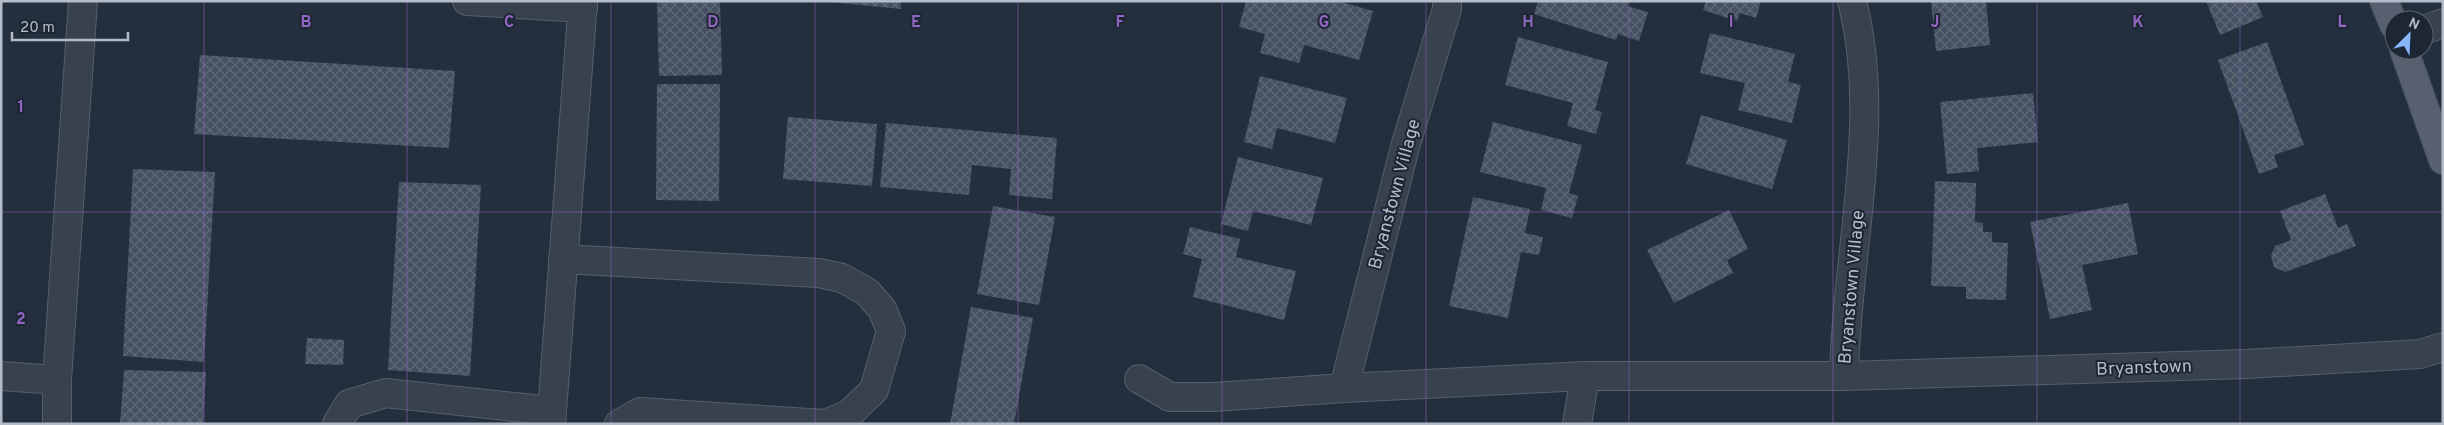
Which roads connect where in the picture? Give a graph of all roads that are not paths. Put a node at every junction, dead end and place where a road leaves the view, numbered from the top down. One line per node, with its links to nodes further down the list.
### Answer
1 (83, 1): 14 (street)
2 (467, 1): 5 (street)
3 (1447, 1): 15 (street, Bryanstown Village)
4 (1852, 1): 12 (street, Bryanstown Village)
5 (583, 5): 8 (street)
6 (2408, 60): 7 (main road)
7 (2443, 160)
8 (563, 259): 16 (street); 19 (street)
9 (2443, 347): 12 (street, Bryanstown)
10 (1, 376): 14 (street)
11 (1585, 376): 12 (street, Bryanstown Village); 15 (street, Bryanstown Village); 20 (street)
12 (1844, 376)
13 (1139, 379): 15 (street, Bryanstown Village)
14 (58, 380): 17 (street)
15 (1344, 388)
16 (551, 417): 18 (street)
17 (58, 424)
18 (337, 424)
19 (619, 424)
20 (1577, 424)

